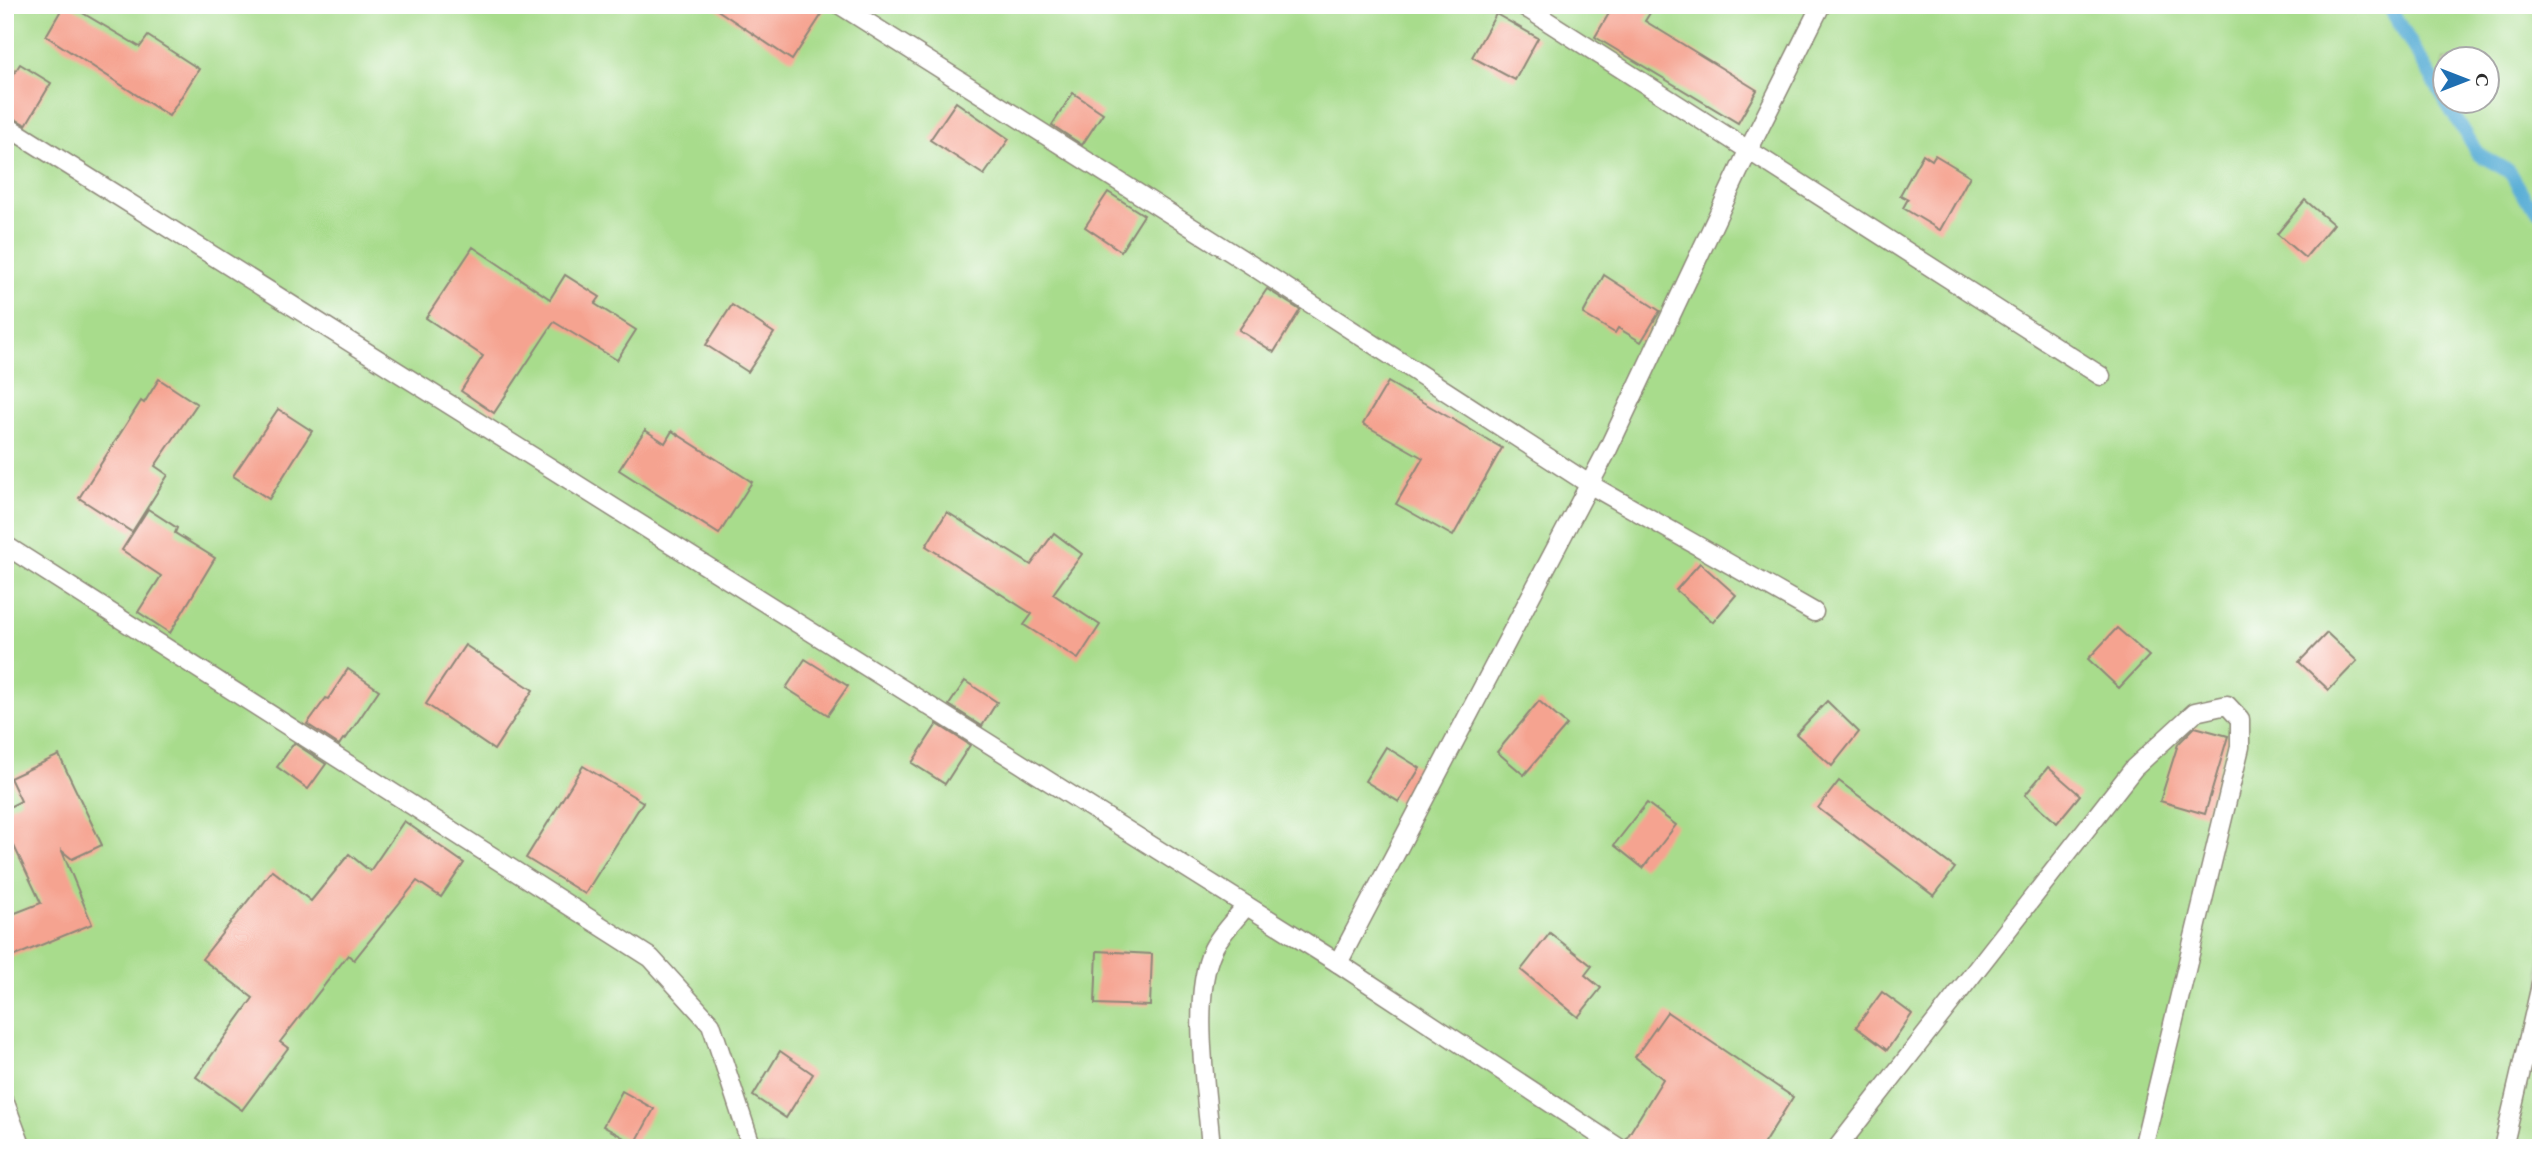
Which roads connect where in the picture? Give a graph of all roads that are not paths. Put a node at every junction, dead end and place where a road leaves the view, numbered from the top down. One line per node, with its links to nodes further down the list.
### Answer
1 (840, 5): 7 (lane)
2 (1522, 5): 5 (lane)
3 (1821, 5): 5 (lane)
4 (5, 125): 10 (lane)
5 (1749, 149): 6 (lane); 7 (lane)
6 (2101, 376)
7 (1590, 484): 9 (lane); 11 (lane)
8 (5, 545): 15 (lane)
9 (1814, 612)
10 (1246, 906): 11 (lane); 16 (lane)
11 (1338, 963): 17 (lane)
12 (2541, 985): 20 (lane)
13 (5, 1103): 14 (lane)
14 (22, 1148)
15 (751, 1148)
16 (1211, 1148)
17 (1619, 1148)
18 (1837, 1148): 19 (lane)
19 (2143, 1148)
20 (2503, 1148)

